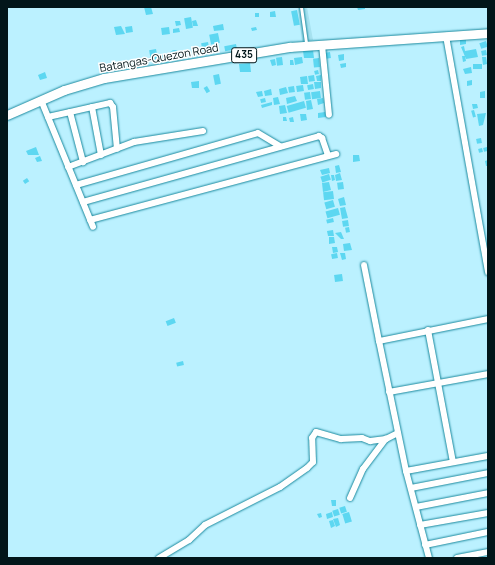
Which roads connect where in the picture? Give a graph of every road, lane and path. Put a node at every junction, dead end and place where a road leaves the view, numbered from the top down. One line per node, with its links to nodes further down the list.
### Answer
1 (301, 7): 5 (lane)
2 (488, 33): 3 (main road, Batangas-Quezon Road / 435)
3 (446, 36): 4 (main road, Batangas-Quezon Road / 435); 25 (street)
4 (322, 45): 5 (main road, Batangas-Quezon Road / 435); 10 (street)
5 (307, 46): 6 (main road, Batangas-Quezon Road / 435)
6 (41, 100): 9 (main road, Batangas-Quezon Road / 435); 11 (street)
7 (92, 107): 8 (street); 14 (street); 16 (street)
8 (70, 112): 11 (street); 18 (street)
9 (7, 115)
10 (329, 115)
11 (48, 117): 19 (street)
12 (203, 131): 14 (street)
13 (280, 146): 17 (street); 20 (street); 21 (street)
14 (117, 149): 16 (street)
15 (336, 154): 17 (street)
16 (101, 155): 18 (street)
17 (328, 155): 22 (street)
18 (84, 162): 19 (street)
19 (68, 166): 20 (street)
20 (76, 185): 21 (street)
21 (83, 202): 22 (street)
22 (90, 220): 23 (street)
23 (93, 227)
24 (364, 265): 28 (street)
25 (488, 272)
26 (488, 319): 27 (street)
27 (428, 330): 28 (street); 30 (street)
28 (379, 341): 31 (street)
29 (488, 374): 30 (street)
30 (438, 383): 31 (street); 35 (street)
31 (389, 392): 32 (street)
32 (398, 433): 33 (street); 36 (street)
33 (386, 439): 40 (street); 47 (street)
34 (488, 456): 35 (street)
35 (453, 462): 36 (street)
36 (406, 471): 38 (street)
37 (488, 473): 38 (street)
38 (411, 488): 41 (street)
39 (488, 493): 41 (street)
40 (350, 498)
41 (416, 507): 43 (street)
42 (488, 513): 43 (street)
43 (420, 525): 45 (street)
44 (488, 532): 45 (street)
45 (425, 544): 48 (street)
46 (488, 552): 49 (street)
47 (159, 558)
48 (429, 558)
49 (457, 558)

